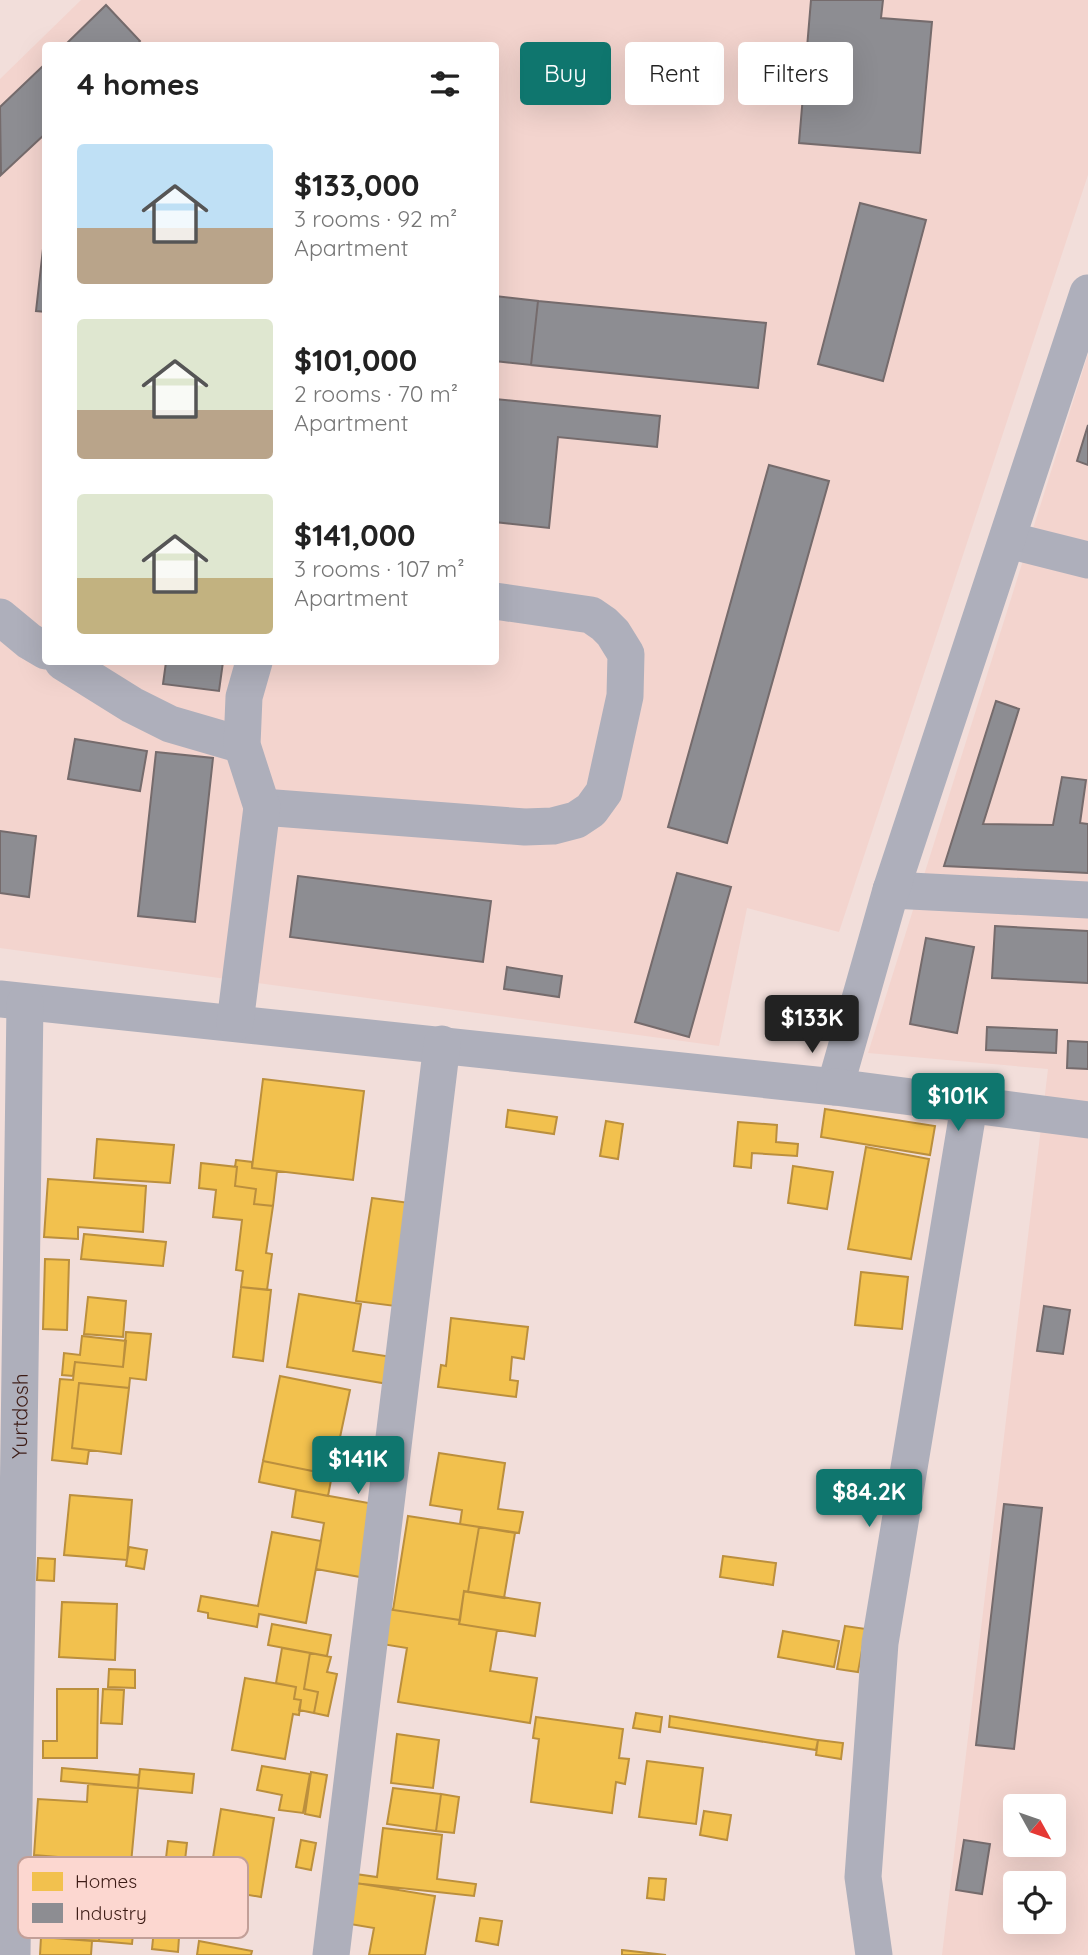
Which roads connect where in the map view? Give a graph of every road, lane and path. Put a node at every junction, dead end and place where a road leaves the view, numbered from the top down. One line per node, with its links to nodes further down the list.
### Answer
1 (1088, 293): 2 (street)
2 (1008, 540): 3 (street); 11 (street)
3 (1088, 560)
4 (499, 602): 10 (street)
5 (0, 617): 6 (street)
6 (42, 649)
7 (68, 665): 9 (street)
8 (253, 665): 9 (street)
9 (242, 745): 10 (street)
10 (262, 807): 14 (street)
11 (891, 890): 12 (street); 16 (street)
12 (1088, 900)
13 (12, 1001): 14 (street); 19 (street, Yurtdosh)
14 (235, 1023): 15 (street)
15 (442, 1044): 16 (street); 20 (street)
16 (835, 1087): 17 (street)
17 (969, 1106): 18 (street); 21 (street)
18 (1088, 1121)
19 (12, 1955)
20 (331, 1955)
21 (874, 1955)

